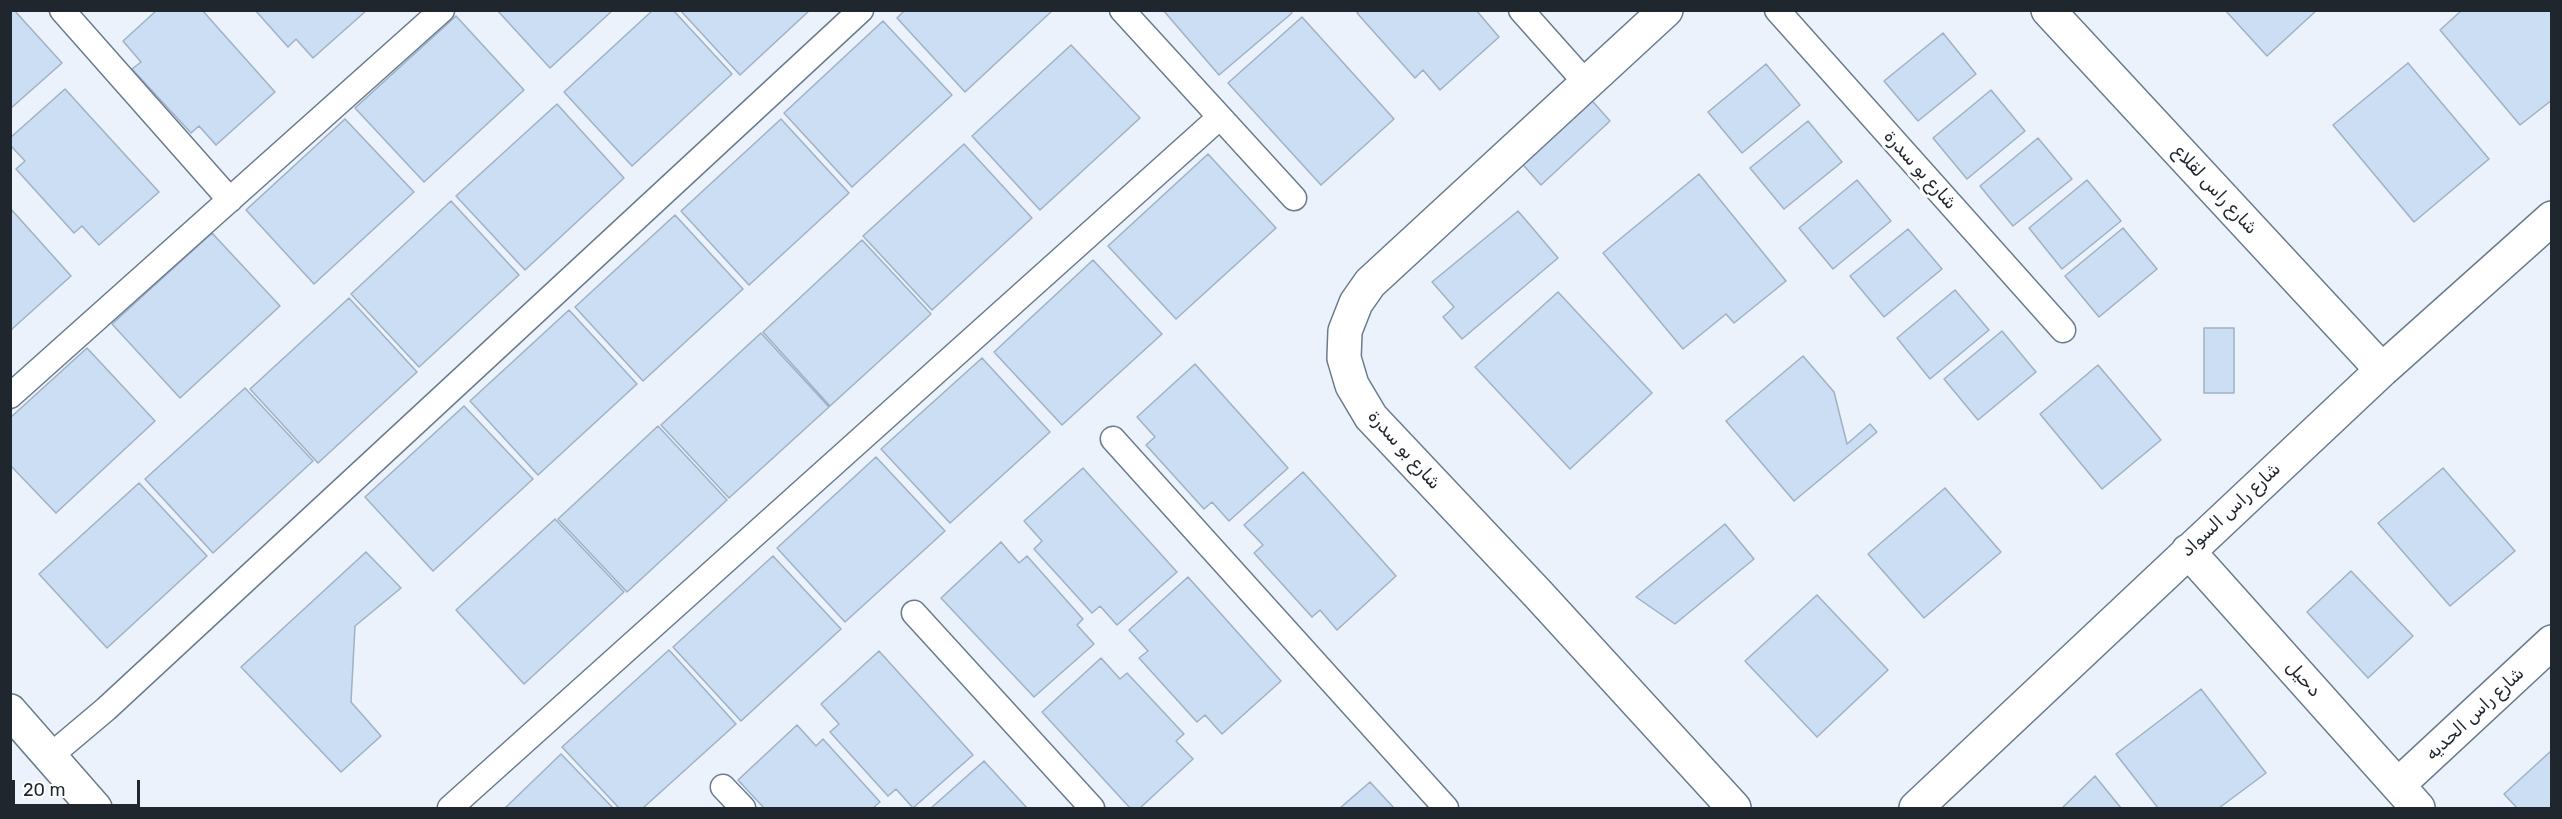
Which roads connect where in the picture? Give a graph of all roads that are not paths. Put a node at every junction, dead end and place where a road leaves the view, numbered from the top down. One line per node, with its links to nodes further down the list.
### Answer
1 (62, 10): 12 (lane)
2 (861, 10): 22 (lane)
3 (1122, 10): 10 (lane)
4 (1521, 10): 9 (lane)
5 (1666, 10): 9 (street, شارع بو سدرة)
6 (1777, 10): 14 (lane, شارع بو سدرة)
7 (2048, 10): 15 (street, شارع راس لقلاع)
8 (436, 12): 12 (lane)
9 (1586, 83): 30 (street, شارع بو سدرة)
10 (1220, 117): 11 (lane); 26 (lane)
11 (1294, 198)
12 (230, 200): 16 (lane)
13 (2552, 218): 15 (street, شارع راس السواد)
14 (2063, 330)
15 (2382, 370): 18 (street, شارع راس السواد)
16 (15, 383)
17 (1113, 440): 29 (lane)
18 (2188, 551): 24 (street, دحيل); 31 (street, شارع راس السواد)
19 (914, 613): 28 (lane)
20 (2552, 642): 24 (street, شارع راس الحديه)
21 (10, 711): 22 (street)
22 (49, 757): 25 (street)
23 (723, 787): 27 (lane)
24 (2408, 797)
25 (95, 808)
26 (450, 808)
27 (742, 808)
28 (1092, 808)
29 (1446, 808)
30 (1734, 808)
31 (1916, 808)

